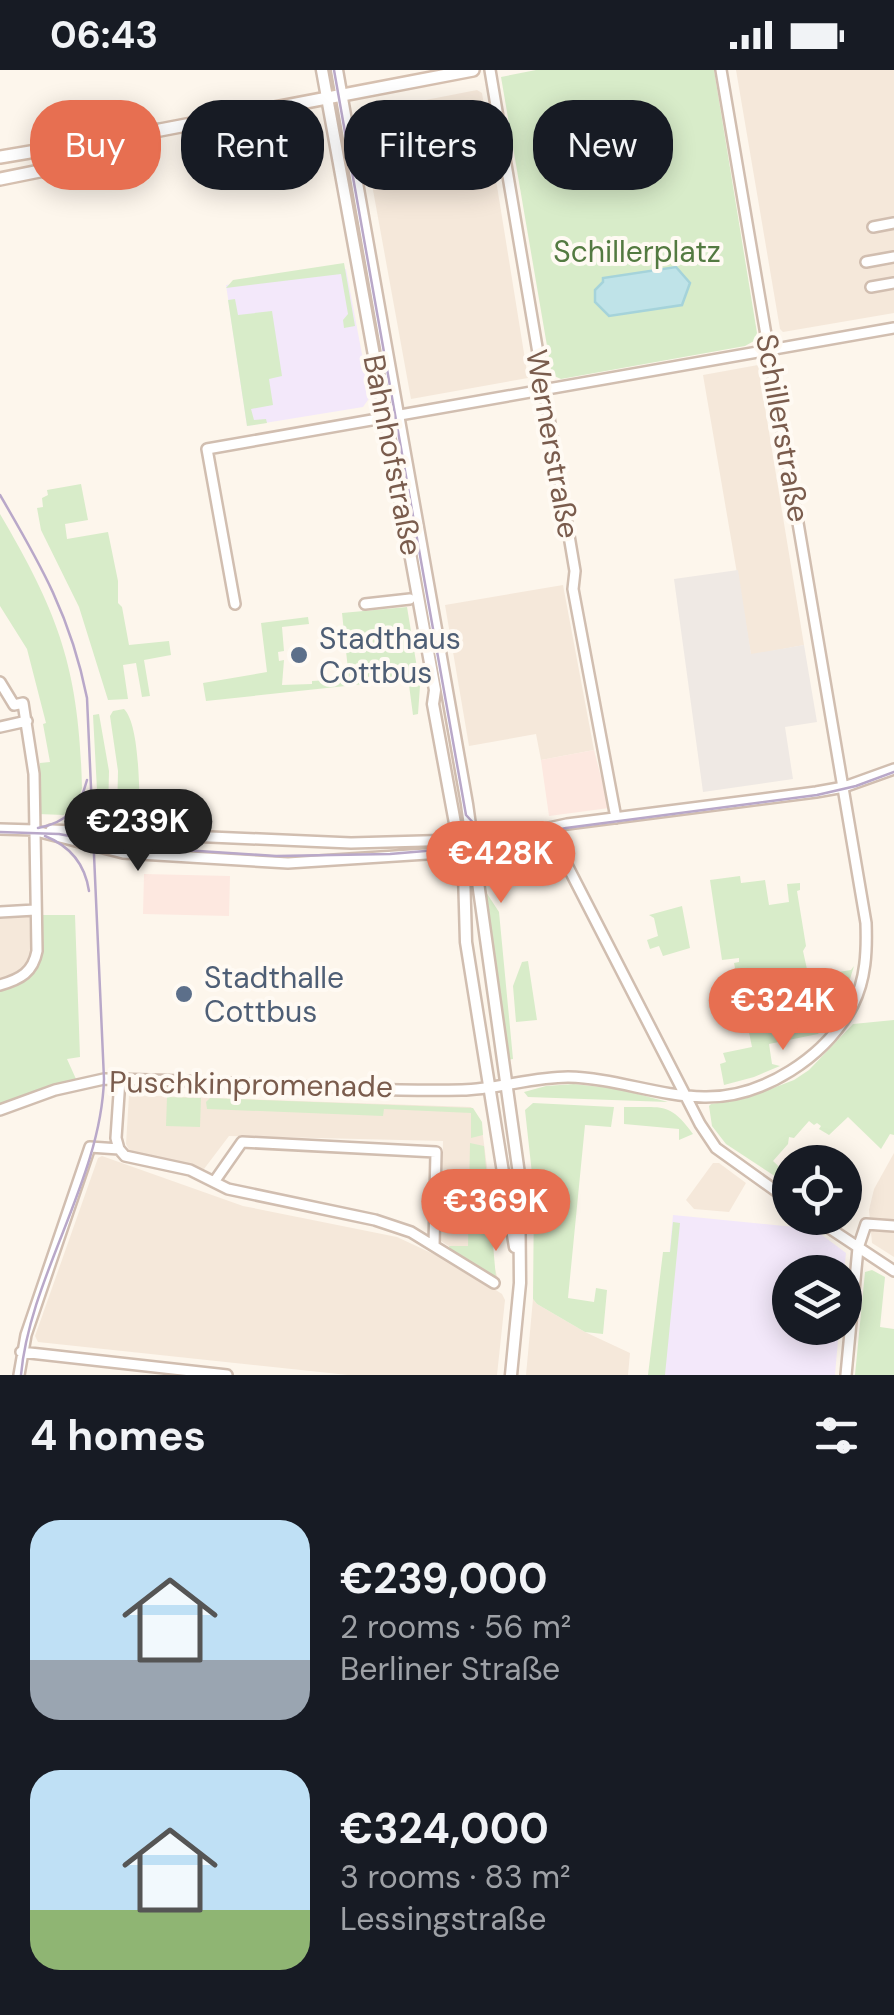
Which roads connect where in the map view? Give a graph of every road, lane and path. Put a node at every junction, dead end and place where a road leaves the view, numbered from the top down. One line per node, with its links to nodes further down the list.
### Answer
1 (322, 70): 7 (street, Bahnhofstraße)
2 (337, 70): 6 (street, Bahnhofstraße)
3 (473, 70): 6 (main road)
4 (490, 70): 21 (street, Wernerstraße)
5 (721, 70): 20 (street, Schillerstraße)
6 (342, 96): 7 (main road); 22 (street, Bahnhofstraße)
7 (327, 98): 8 (main road); 22 (street, Bahnhofstraße)
8 (161, 130)
9 (30, 152): 10 (main road)
10 (0, 157)
11 (30, 173): 12 (main road)
12 (0, 179)
13 (894, 224): 14 (street)
14 (873, 227)
15 (894, 257): 16 (street)
16 (866, 262)
17 (894, 283): 18 (street)
18 (871, 287)
19 (894, 328): 20 (street)
20 (769, 349): 21 (street); 31 (street, Schillerstraße)
21 (543, 389): 22 (street); 32 (street, Wernerstraße)
22 (393, 417): 24 (street); 36 (street, Bahnhofstraße); 38 (street, Bahnhofstraße)
23 (410, 599): 25 (street)
24 (235, 604)
25 (365, 604)
26 (0, 682): 27 (street)
27 (14, 705): 28 (street); 29 (street)
28 (27, 722): 29 (street); 35 (street)
29 (2, 726)
30 (894, 769): 31 (street)
31 (844, 787): 32 (street); 47 (street, Schillerstraße)
32 (616, 818): 34 (street)
33 (0, 828): 35 (street)
34 (548, 828): 37 (street); 47 (street)
35 (32, 830): 38 (street); 40 (street); 41 (street)
36 (471, 838): 37 (street); 38 (street); 39 (street, Bahnhofstraße)
37 (498, 839): 39 (street)
38 (457, 840): 40 (street, Bahnhofstraße)
39 (473, 851): 40 (street); 45 (street, Bahnhofstraße)
40 (460, 853): 46 (street, Bahnhofstraße)
41 (35, 910): 42 (street); 43 (street)
42 (0, 912)
43 (0, 985)
44 (120, 1079): 46 (street, Puschkinpromenade); 48 (street, Puschkinpromenade); 49 (street)
45 (506, 1084): 46 (street, Puschkinpromenade); 47 (street, Puschkinpromenade); 58 (street, Bahnhofstraße)
46 (488, 1087): 58 (street, Bahnhofstraße)
47 (684, 1096): 51 (street)
48 (0, 1110)
49 (119, 1149): 50 (street); 59 (street)
50 (214, 1182): 54 (street); 54 (street)
51 (772, 1188)
52 (894, 1226): 55 (street)
53 (839, 1235): 55 (street)
54 (434, 1246): 57 (street)
55 (858, 1248): 56 (street); 64 (street)
56 (894, 1271)
57 (494, 1283)
58 (520, 1283): 63 (street)
59 (22, 1352): 60 (street); 61 (street)
60 (192, 1373): 62 (street)
61 (19, 1375)
62 (227, 1375)
63 (511, 1375)
64 (846, 1375)

